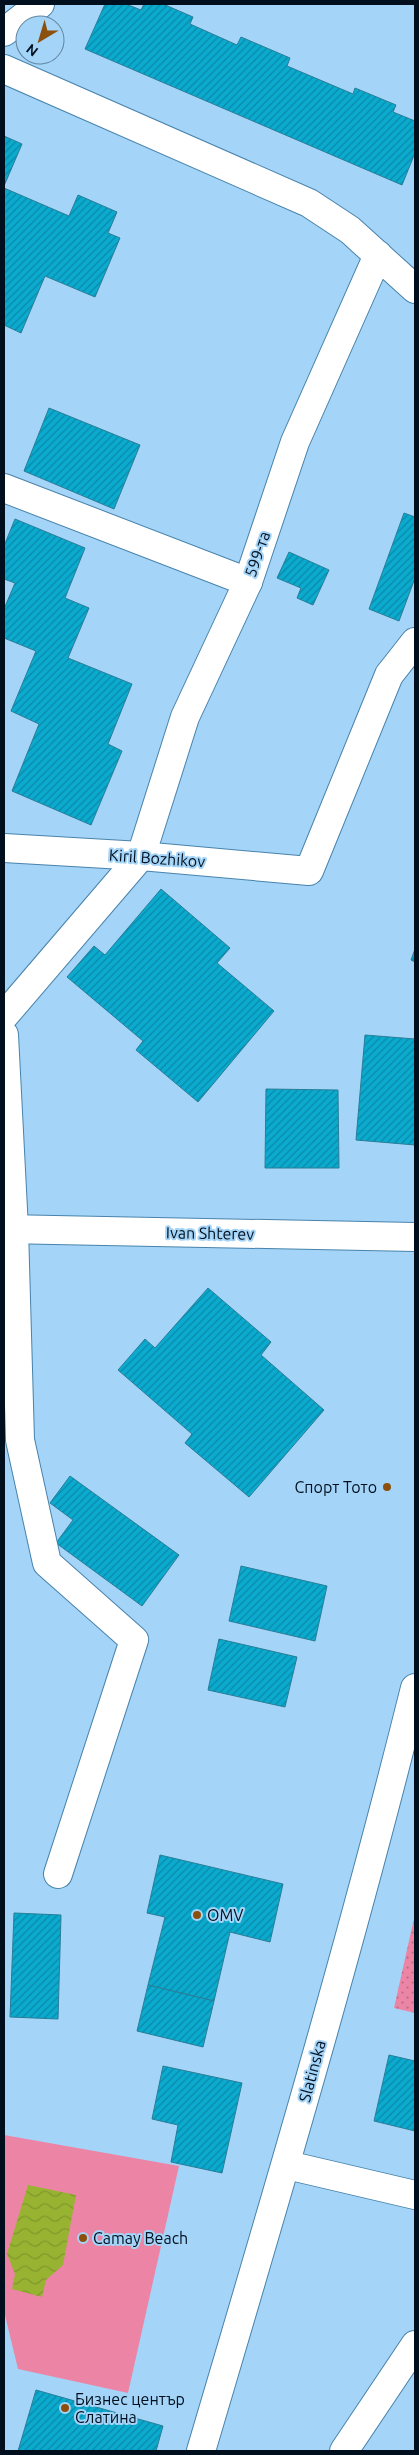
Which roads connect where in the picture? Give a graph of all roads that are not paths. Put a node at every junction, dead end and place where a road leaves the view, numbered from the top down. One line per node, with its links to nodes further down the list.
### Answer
1 (40, 4): 2 (street)
2 (4, 32)
3 (4, 69): 4 (street)
4 (378, 255): 5 (street); 7 (street, 599-та)
5 (415, 289)
6 (4, 488): 7 (street)
7 (248, 582): 10 (street, 599-та)
8 (415, 642): 10 (street, Kiril Bozhikov)
9 (4, 848): 10 (street, Kiril Bozhikov)
10 (142, 856): 11 (street)
11 (4, 1016)
12 (4, 1035): 13 (street)
13 (9, 1229): 14 (street, Ivan Shterev); 16 (street)
14 (415, 1237)
15 (415, 1688): 17 (street, Slatinska)
16 (58, 1874)
17 (287, 2165): 18 (street); 20 (street, Slatinska)
18 (415, 2195)
19 (415, 2345): 21 (street)
20 (201, 2451)
21 (344, 2451)

